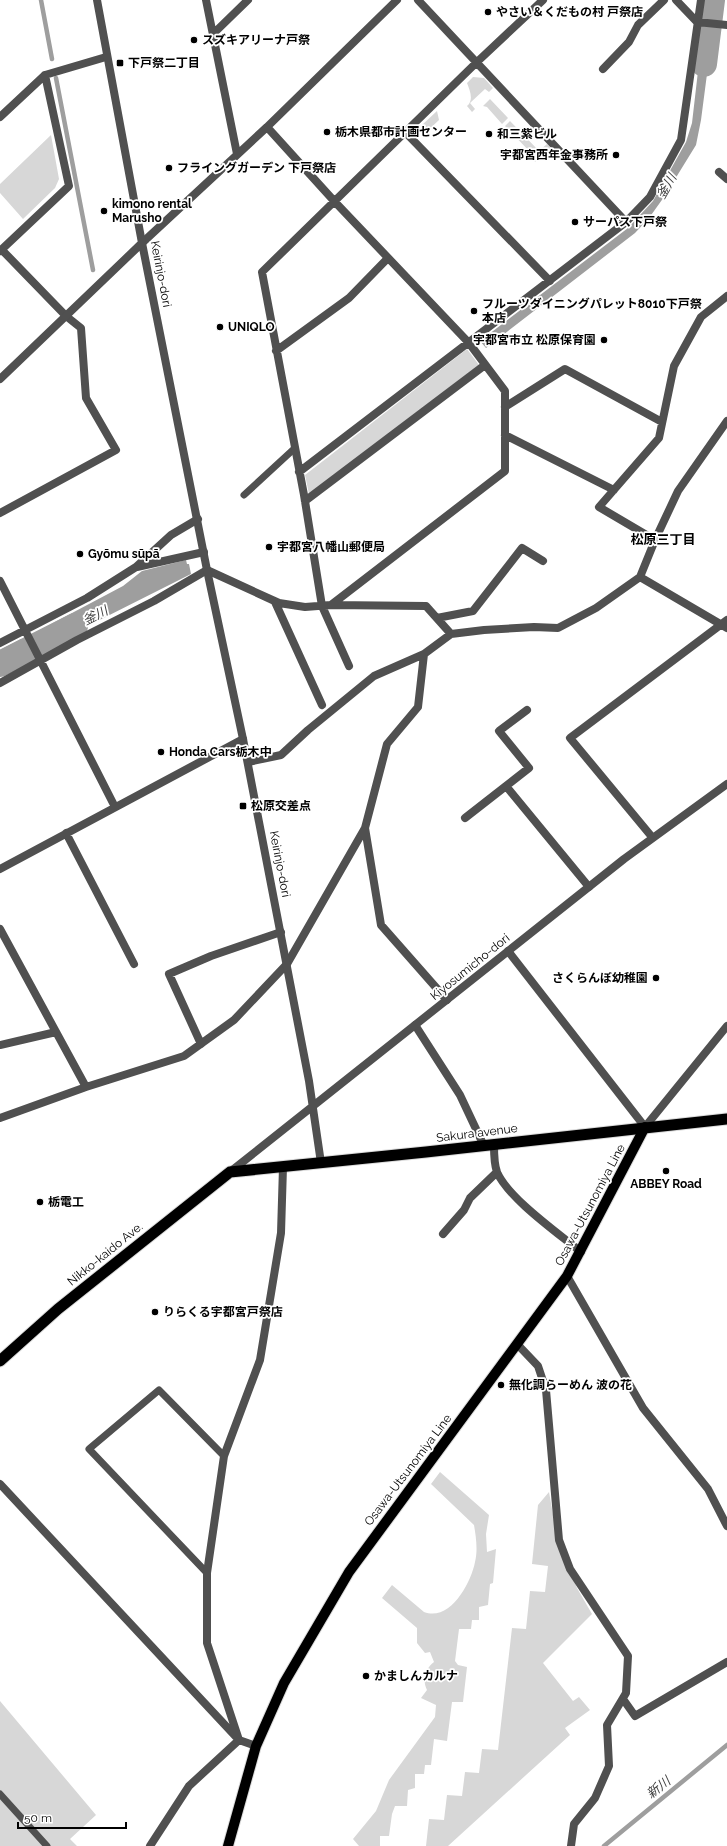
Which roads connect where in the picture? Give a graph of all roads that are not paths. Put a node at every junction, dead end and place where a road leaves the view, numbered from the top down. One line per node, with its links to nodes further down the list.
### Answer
1 (97, 0): 13 (street, Keirinjo-dori)
2 (206, 0): 12 (street)
3 (248, 0): 12 (street)
4 (397, 0): 18 (street)
5 (418, 0): 14 (street)
6 (543, 0): 14 (street)
7 (664, 0): 15 (street)
8 (676, 0): 10 (street)
9 (701, 0): 10 (street)
10 (697, 22): 11 (street); 24 (street)
11 (727, 24)
12 (213, 34): 20 (street)
13 (106, 57): 16 (street); 25 (street, Keirinjo-dori)
14 (477, 62): 19 (street); 24 (street)
15 (603, 69)
16 (45, 75): 17 (street); 26 (street)
17 (0, 117)
18 (267, 127): 20 (street); 23 (street)
19 (405, 132): 23 (street); 28 (street)
20 (237, 154): 25 (street)
21 (719, 172): 22 (street)
22 (727, 179)
23 (335, 202): 27 (street); 32 (street)
24 (626, 222): 28 (street)
25 (142, 243): 30 (street); 45 (street, Keirinjo-dori)
26 (1, 251): 30 (street)
27 (388, 258): 31 (street); 32 (street)
28 (550, 281): 31 (street)
29 (727, 296): 36 (street)
30 (66, 316): 34 (street); 44 (street)
31 (470, 345): 33 (street); 40 (street)
32 (276, 351): 39 (street)
33 (484, 363): 35 (street); 43 (street)
34 (0, 379)
35 (505, 407): 36 (street); 38 (street)
36 (662, 422): 41 (street)
37 (727, 422): 46 (street)
38 (505, 435): 41 (street); 54 (street)
39 (295, 448): 40 (street); 42 (lane)
40 (300, 475): 43 (street)
41 (614, 490): 46 (street)
42 (244, 495)
43 (304, 498): 55 (street)
44 (0, 513)
45 (198, 519): 47 (street, Keirinjo-dori); 49 (street)
46 (655, 540): 51 (street)
47 (204, 552): 49 (street); 50 (street, Keirinjo-dori)
48 (543, 561): 56 (street)
49 (136, 567): 58 (street)
50 (208, 570): 53 (street); 62 (street); 67 (street, Keirinjo-dori)
51 (640, 577): 57 (street); 59 (street)
52 (0, 582): 58 (street)
53 (275, 602): 55 (street); 65 (street)
54 (331, 605): 55 (street); 56 (street)
55 (322, 606): 63 (street)
56 (437, 618): 59 (street)
57 (725, 624): 75 (street)
58 (27, 632): 60 (street); 62 (street)
59 (451, 634): 61 (street)
60 (0, 643)
61 (424, 654): 68 (street); 73 (street)
62 (40, 658): 64 (street); 71 (street)
63 (348, 666)
64 (0, 683)
65 (322, 705)
66 (526, 710): 70 (street)
67 (244, 739): 68 (street, Keirinjo-dori); 71 (street)
68 (248, 762): 79 (street, Keirinjo-dori)
69 (727, 784): 75 (street, Kiyosumicho-dori)
70 (506, 786): 72 (street); 77 (street)
71 (116, 806): 74 (street)
72 (465, 818)
73 (365, 828): 82 (street); 83 (street)
74 (66, 833): 76 (street); 81 (street)
75 (652, 837): 77 (street, Kiyosumicho-dori)
76 (0, 869)
77 (589, 887): 80 (street, Kiyosumicho-dori)
78 (0, 928): 86 (street)
79 (281, 932): 82 (street, Keirinjo-dori); 87 (street)
80 (508, 951): 83 (street, Kiyosumicho-dori); 93 (street)
81 (134, 964)
82 (287, 964): 87 (street); 90 (street, Keirinjo-dori)
83 (447, 1000): 84 (street, Kiyosumicho-dori)
84 (415, 1025): 90 (street, Kiyosumicho-dori); 94 (street)
85 (727, 1026): 93 (street)
86 (56, 1032): 88 (street); 89 (street)
87 (201, 1044): 89 (street)
88 (0, 1045)
89 (86, 1087): 91 (street)
90 (314, 1105): 95 (street, Keirinjo-dori); 97 (street, Kiyosumicho-dori)
91 (0, 1118)
92 (727, 1119): 93 (highway, Sakura avenue)
93 (645, 1127): 94 (highway, Sakura avenue); 100 (main road, Osawa-Utsunomiya Line)
94 (489, 1145): 95 (highway, Sakura avenue); 98 (street)
95 (322, 1163): 96 (highway, Sakura avenue)
96 (283, 1167): 97 (highway, Sakura avenue); 104 (street)
97 (230, 1172): 103 (highway, Nikko-kaido Ave.)
98 (497, 1172): 99 (street); 100 (street)
99 (442, 1234)
100 (581, 1252): 101 (main road, Osawa-Utsunomiya Line)
101 (567, 1276): 102 (main road, Osawa-Utsunomiya Line); 106 (street)
102 (518, 1345): 109 (street); 111 (main road, Osawa-Utsunomiya Line)
103 (0, 1361)
104 (224, 1456): 107 (street); 107 (lane)
105 (0, 1484): 110 (street)
106 (727, 1526)
107 (207, 1573): 110 (street)
108 (727, 1662): 109 (street)
109 (623, 1699): 116 (street)
110 (239, 1740): 111 (street); 114 (street)
111 (256, 1746): 115 (main road, Osawa-Utsunomiya Line)
112 (0, 1794): 113 (lane)
113 (47, 1846)
114 (150, 1846)
115 (228, 1846)
116 (572, 1846)

